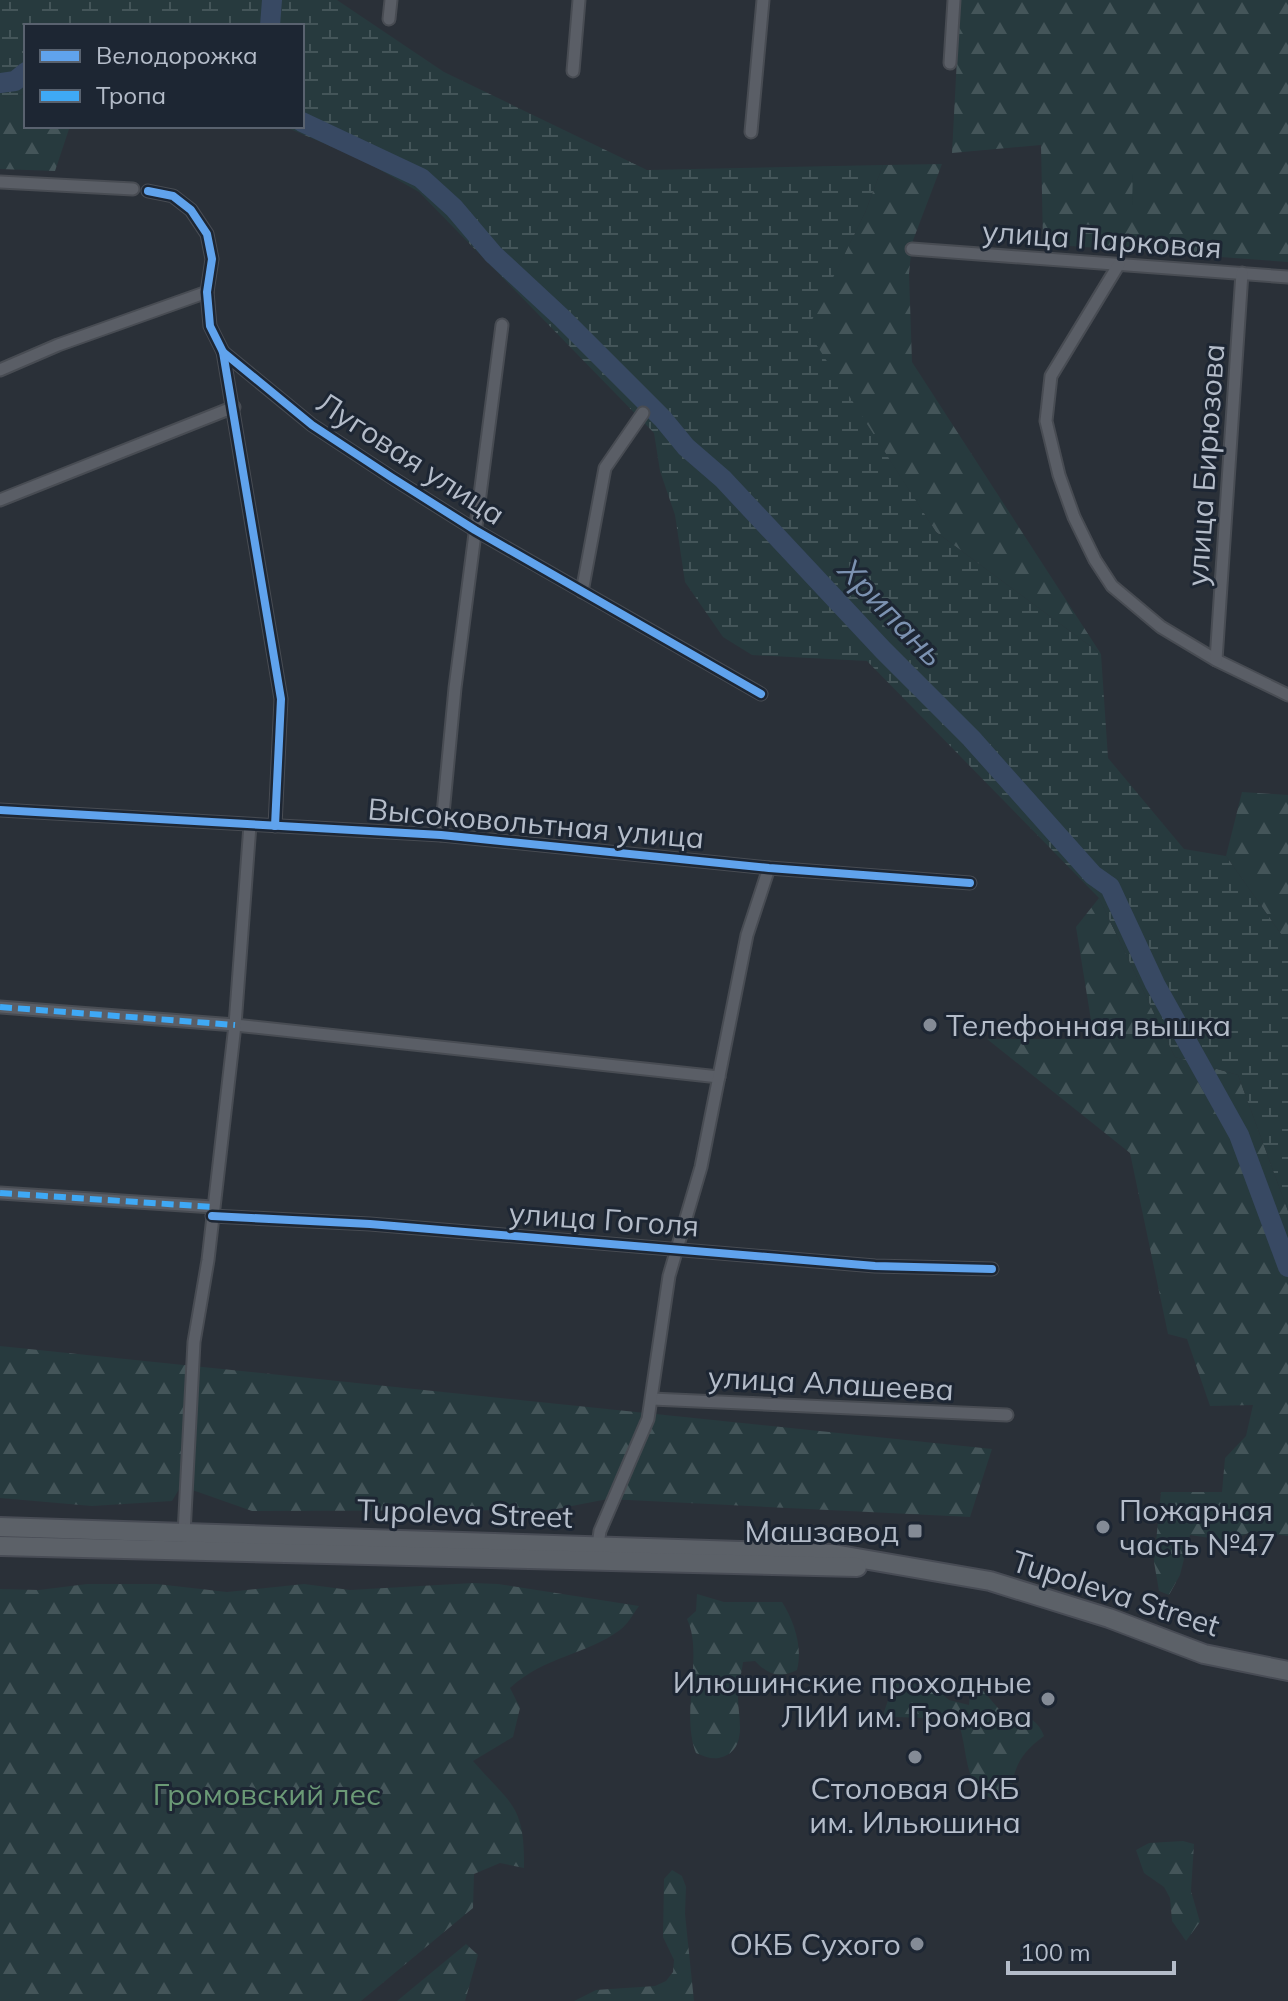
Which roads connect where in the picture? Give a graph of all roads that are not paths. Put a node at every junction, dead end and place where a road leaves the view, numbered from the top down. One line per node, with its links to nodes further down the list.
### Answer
1 (391, 0): 5 (street)
2 (579, 0): 7 (street)
3 (763, 0): 8 (street)
4 (954, 0): 6 (street)
5 (389, 19)
6 (950, 63)
7 (573, 71)
8 (751, 132)
9 (0, 182): 10 (street)
10 (133, 189)
11 (148, 191): 16 (street)
12 (912, 249): 13 (street, улица Парковая)
13 (1119, 264): 14 (street, улица Парковая); 25 (street)
14 (1242, 273): 15 (street, улица Парковая); 25 (street, улица Бирюзова)
15 (1288, 277)
16 (207, 292): 18 (street); 19 (street)
17 (502, 325): 23 (street)
18 (223, 352): 20 (street); 23 (street, Луговая улица)
19 (0, 370)
20 (234, 407): 22 (street); 30 (street)
21 (643, 413): 24 (street)
22 (0, 500)
23 (475, 530): 24 (street, Луговая улица); 31 (street)
24 (582, 592): 26 (street, Луговая улица)
25 (1216, 660): 27 (street)
26 (761, 694)
27 (1288, 695)
28 (0, 810): 29 (street, Высоковольтная улица)
29 (250, 825): 30 (street, Высоковольтная улица); 35 (street)
30 (275, 826): 31 (street, Высоковольтная улица)
31 (441, 835): 32 (street, Высоковольтная улица)
32 (769, 868): 33 (street, Высоковольтная улица); 36 (street)
33 (970, 883)
34 (0, 1007): 35 (street)
35 (235, 1025): 36 (street); 38 (street)
36 (719, 1077): 39 (street)
37 (0, 1193): 38 (street, улица Гоголя)
38 (213, 1211): 39 (street, улица Гоголя); 44 (street)
39 (675, 1250): 40 (street, улица Гоголя); 41 (street)
40 (992, 1269)
41 (652, 1399): 42 (street, улица Алашеева); 45 (street)
42 (1007, 1415)
43 (0, 1527): 44 (main road, Tupoleva Street)
44 (184, 1534): 45 (main road, Tupoleva Street)
45 (598, 1545): 47 (main road, Tupoleva Street)
46 (0, 1546): 47 (main road, Tupoleva Street)
47 (927, 1568): 48 (main road, Tupoleva Street)
48 (1288, 1671)

